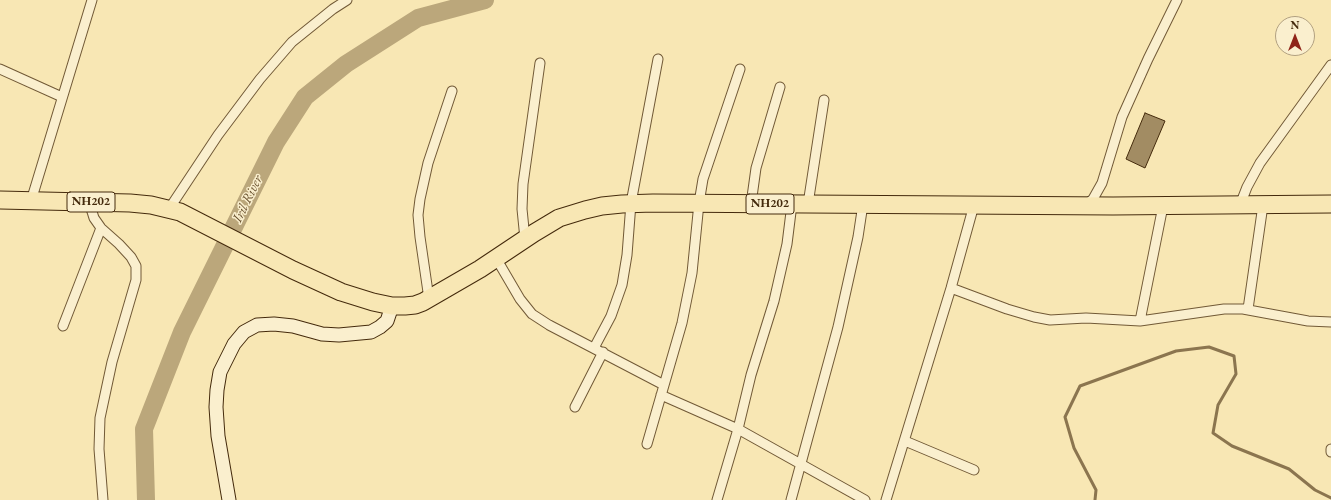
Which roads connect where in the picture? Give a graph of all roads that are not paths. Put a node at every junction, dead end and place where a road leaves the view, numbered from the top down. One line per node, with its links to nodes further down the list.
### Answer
1 (92, 0): 11 (street)
2 (347, 0): 27 (street)
3 (1177, 0): 25 (street)
4 (658, 59): 16 (street)
5 (540, 62): 29 (street)
6 (1331, 65): 23 (street)
7 (0, 69): 11 (street)
8 (740, 69): 17 (street)
9 (780, 87): 18 (street)
10 (452, 91): 32 (street)
11 (62, 97): 14 (street)
12 (824, 100): 19 (street)
13 (0, 200): 14 (highway, NH202)
14 (31, 201): 15 (highway, NH202)
15 (89, 202): 27 (highway, NH202); 28 (street)
16 (631, 203): 17 (highway, NH202); 29 (highway, NH202); 38 (street)
17 (699, 203): 18 (highway, NH202); 39 (street)
18 (751, 204): 19 (highway, NH202)
19 (800, 204): 20 (highway, NH202); 42 (street)
20 (863, 204): 22 (highway, NH202); 45 (street)
21 (1331, 204): 24 (highway, NH202)
22 (974, 205): 25 (highway, NH202); 31 (street)
23 (1240, 205): 24 (highway, NH202); 26 (highway, NH202)
24 (1263, 205): 34 (street)
25 (1085, 206): 26 (highway, NH202)
26 (1163, 206): 35 (street)
27 (175, 211): 33 (highway, NH202)
28 (101, 228): 37 (street); 47 (street)
29 (525, 239): 30 (highway, NH202)
30 (496, 258): 32 (highway, NH202); 38 (street)
31 (951, 288): 35 (street); 43 (street)
32 (429, 299): 33 (highway, NH202)
33 (392, 306): 48 (street)
34 (1248, 309): 35 (street); 36 (street)
35 (1140, 321)
36 (1331, 322)
37 (63, 326)
38 (598, 350): 39 (street); 41 (street)
39 (664, 385): 40 (street)
40 (662, 395): 42 (street); 44 (street)
41 (575, 407)
42 (738, 429): 45 (street); 49 (street)
43 (905, 441): 46 (street); 52 (street)
44 (647, 444)
45 (801, 465): 50 (street); 51 (street)
46 (974, 470)
47 (104, 500)
48 (229, 500)
49 (717, 500)
50 (792, 500)
51 (865, 500)
52 (886, 500)

